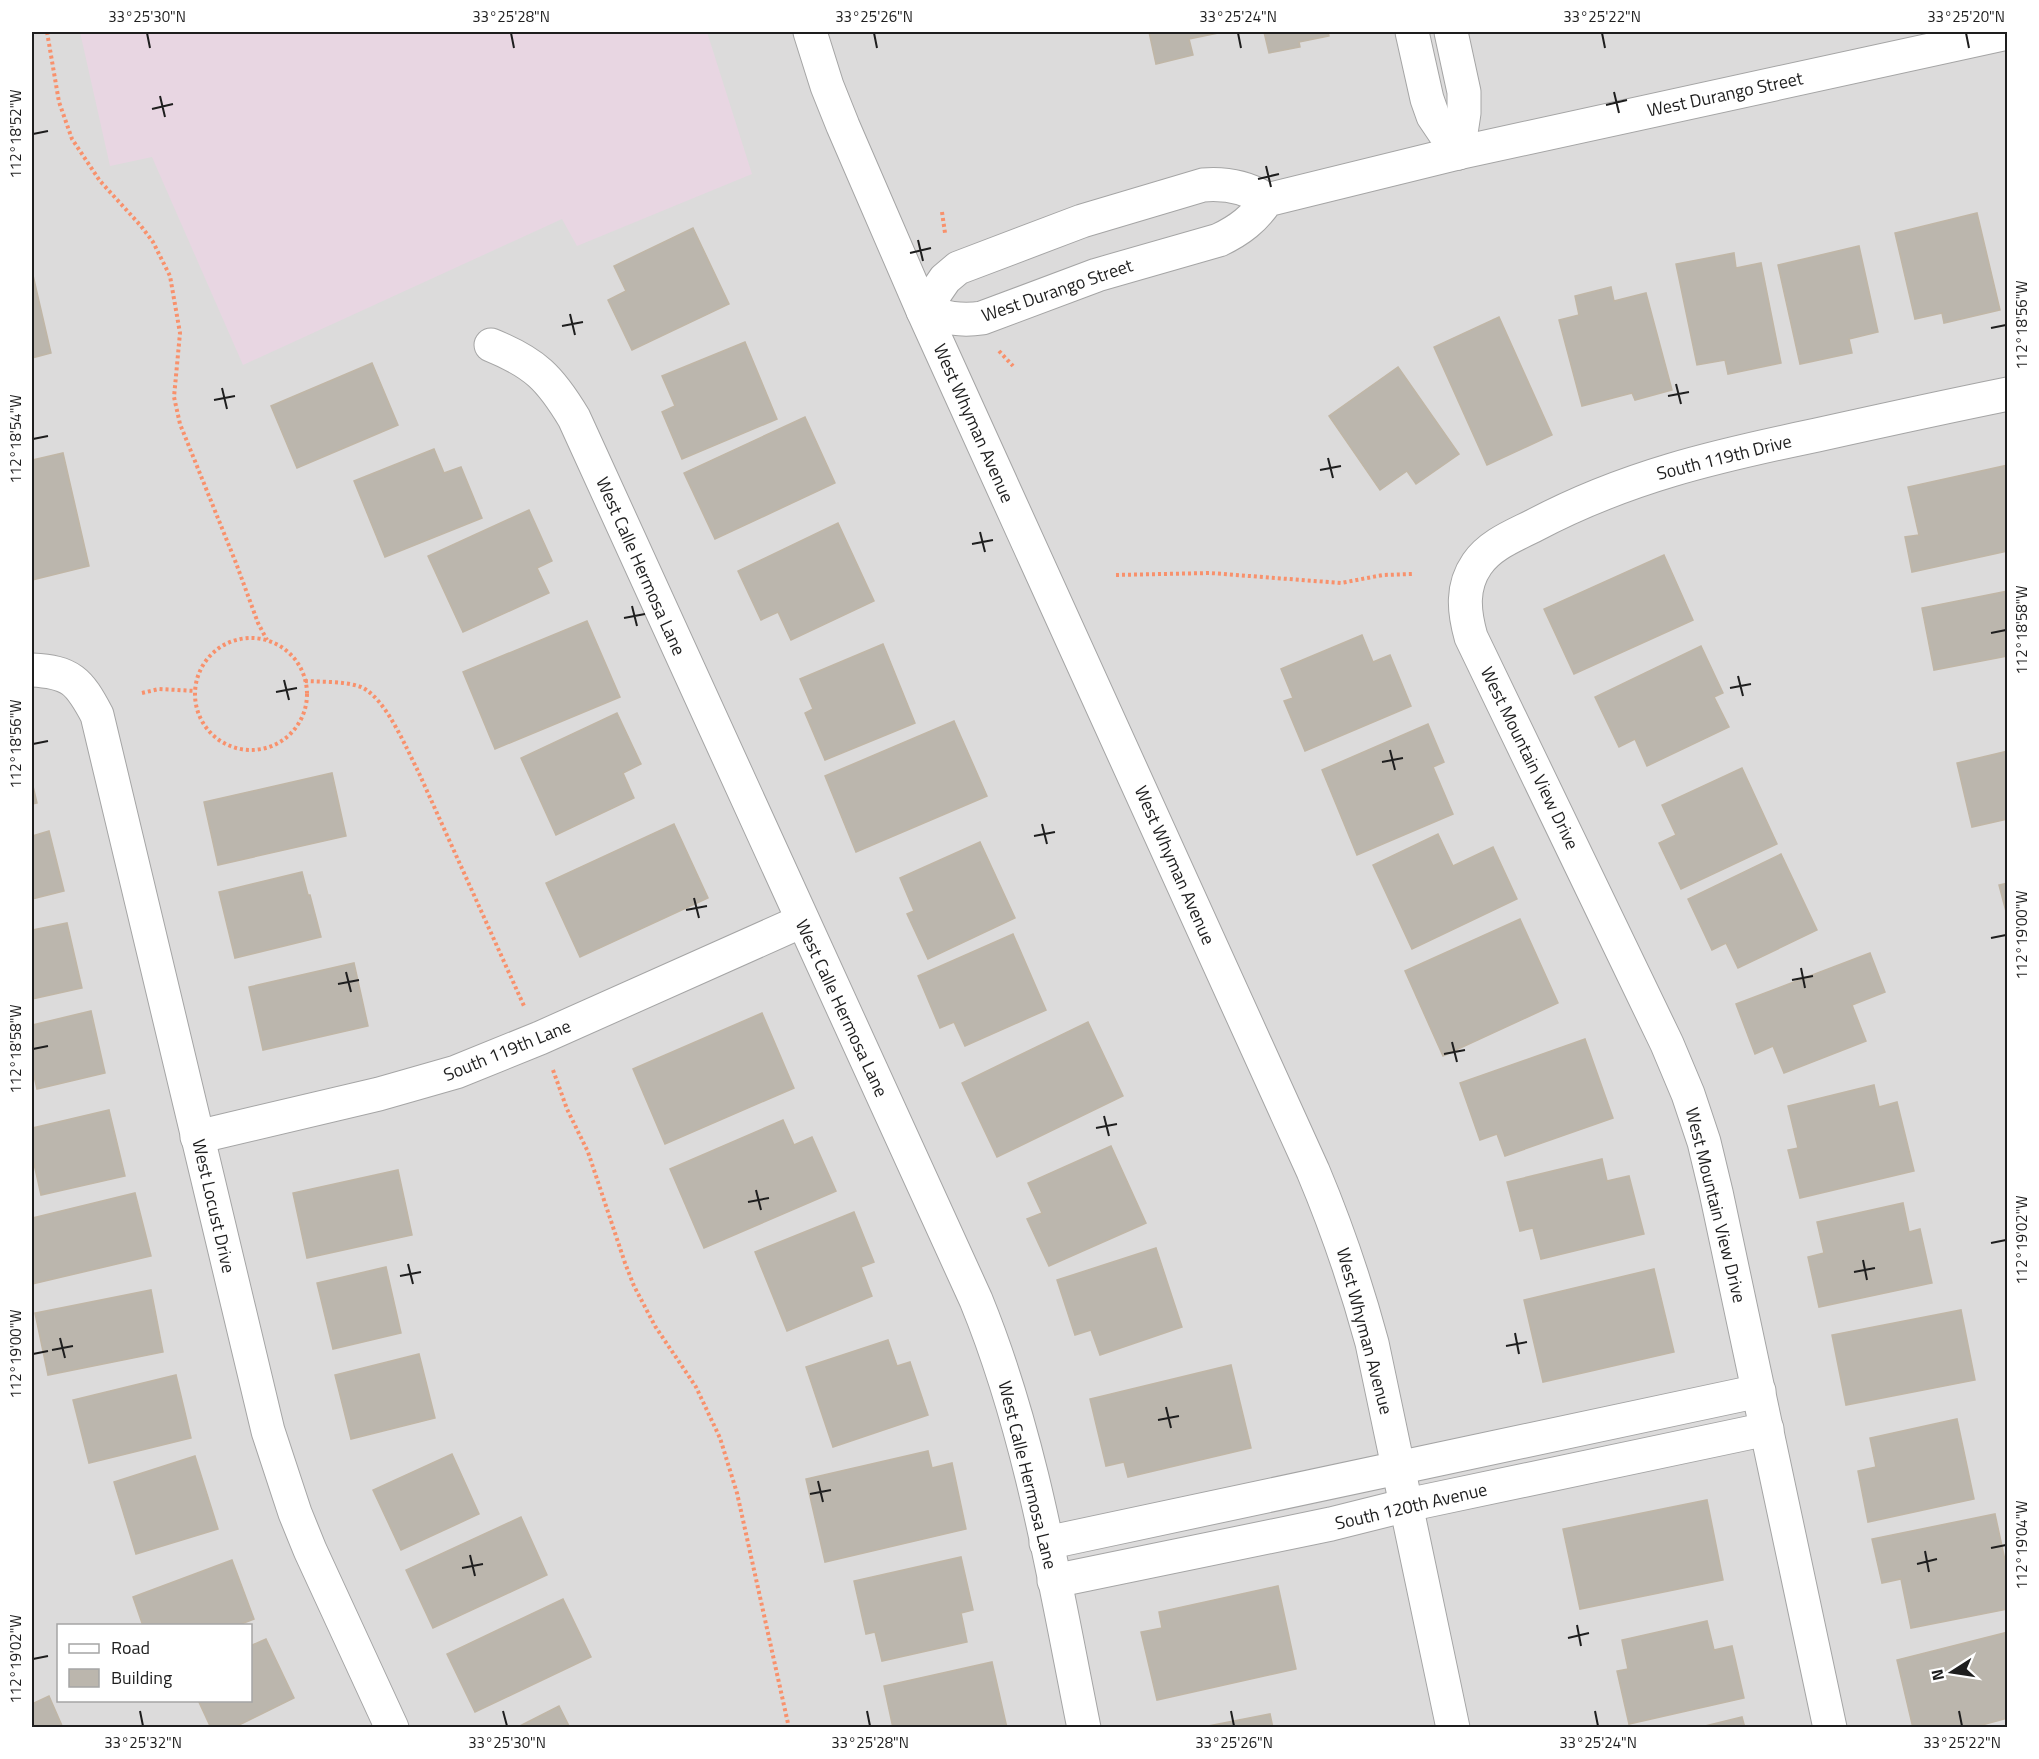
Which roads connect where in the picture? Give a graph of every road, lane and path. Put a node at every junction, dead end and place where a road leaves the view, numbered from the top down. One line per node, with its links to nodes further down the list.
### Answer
1 (47, 32): 14 (path)
2 (810, 32): 8 (street, West Whyman Avenue)
3 (1412, 32): 6 (street)
4 (1451, 32): 6 (street)
5 (2007, 33): 6 (street, West Durango Street)
6 (1458, 153): 7 (street, West Durango Street)
7 (1267, 200): 8 (street, West Durango Street); 8 (street)
8 (923, 311): 24 (street, West Whyman Avenue)
9 (491, 345): 19 (street, West Calle Hermosa Lane)
10 (2007, 394): 13 (street, South 119th Drive)
11 (1412, 574): 12 (path)
12 (1116, 575)
13 (1468, 580): 22 (street, West Mountain View Drive)
14 (267, 640): 16 (path); 17 (path)
15 (32, 670): 21 (street, West Locust Drive)
16 (305, 681): 17 (path); 20 (path)
17 (195, 691): 18 (path)
18 (142, 693)
19 (802, 921): 20 (street, South 119th Lane); 26 (street, West Calle Hermosa Lane)
20 (540, 1038): 21 (street, South 119th Lane); 29 (path)
21 (197, 1137): 28 (street, West Locust Drive)
22 (1759, 1391): 23 (street, West Mountain View Drive); 24 (street)
23 (1767, 1429): 25 (street, South 120th Avenue); 32 (street, West Mountain View Drive)
24 (1398, 1467): 25 (street, West Whyman Avenue); 26 (street)
25 (1407, 1505): 27 (street, South 120th Avenue); 31 (street, West Whyman Avenue)
26 (1046, 1543): 27 (street, West Calle Hermosa Lane)
27 (1054, 1581): 30 (street, West Calle Hermosa Lane)
28 (392, 1728)
29 (789, 1728)
30 (1084, 1728)
31 (1453, 1728)
32 (1830, 1728)

